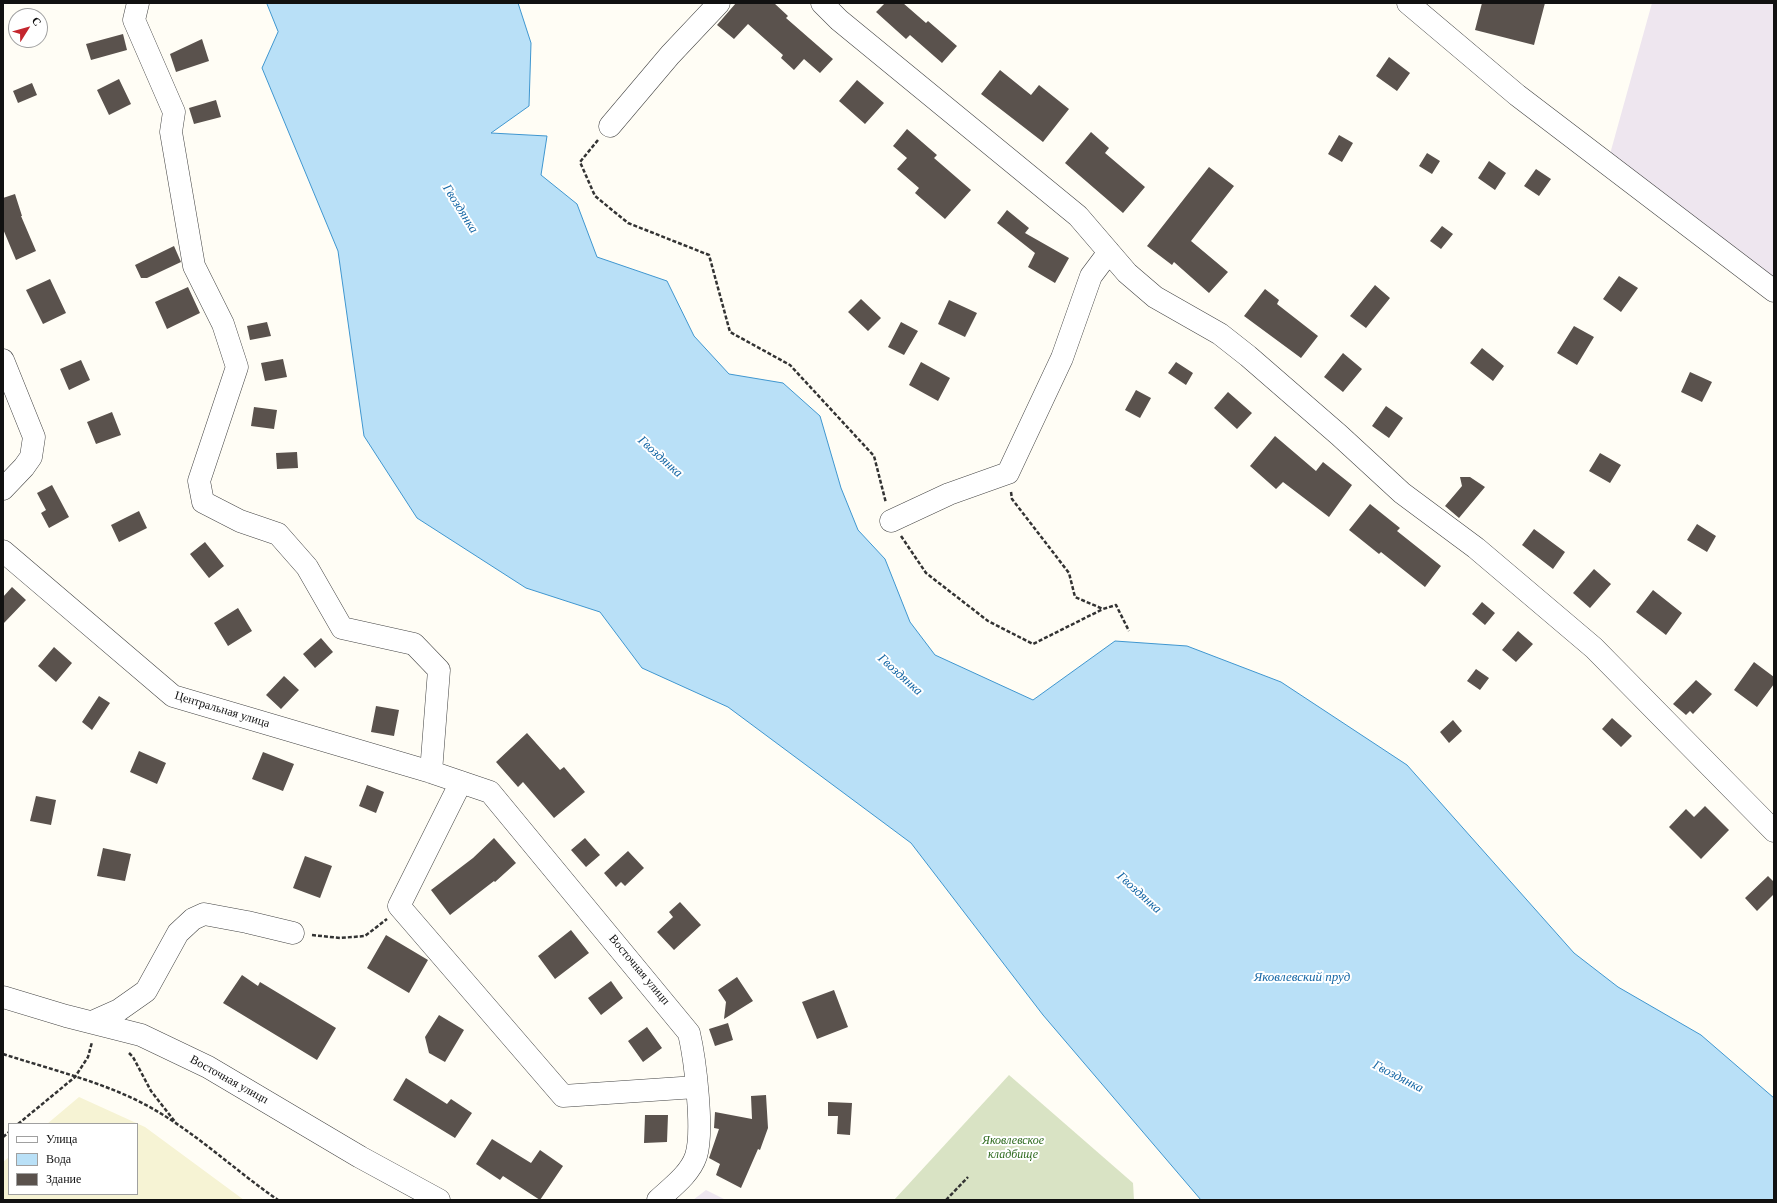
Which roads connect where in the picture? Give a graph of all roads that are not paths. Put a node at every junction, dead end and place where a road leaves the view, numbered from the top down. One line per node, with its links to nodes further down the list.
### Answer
1 (138, 3): 12 (street)
2 (719, 3): 5 (street)
3 (822, 3): 6 (street)
4 (1408, 3): 7 (street)
5 (610, 126)
6 (1109, 252): 10 (street); 14 (street)
7 (1774, 291)
8 (3, 360): 9 (street)
9 (3, 489)
10 (891, 521)
11 (3, 551): 12 (street, Центральная улица)
12 (431, 772): 13 (street, Центральная улица)
13 (462, 782): 18 (street, Восточная улицп); 18 (street)
14 (1774, 831)
15 (293, 933): 17 (street)
16 (3, 998): 17 (street, Восточная улицп)
17 (92, 1031): 19 (street, Восточная улицп)
18 (696, 1087): 20 (street, Восточная улицп)
19 (439, 1200)
20 (658, 1200)

